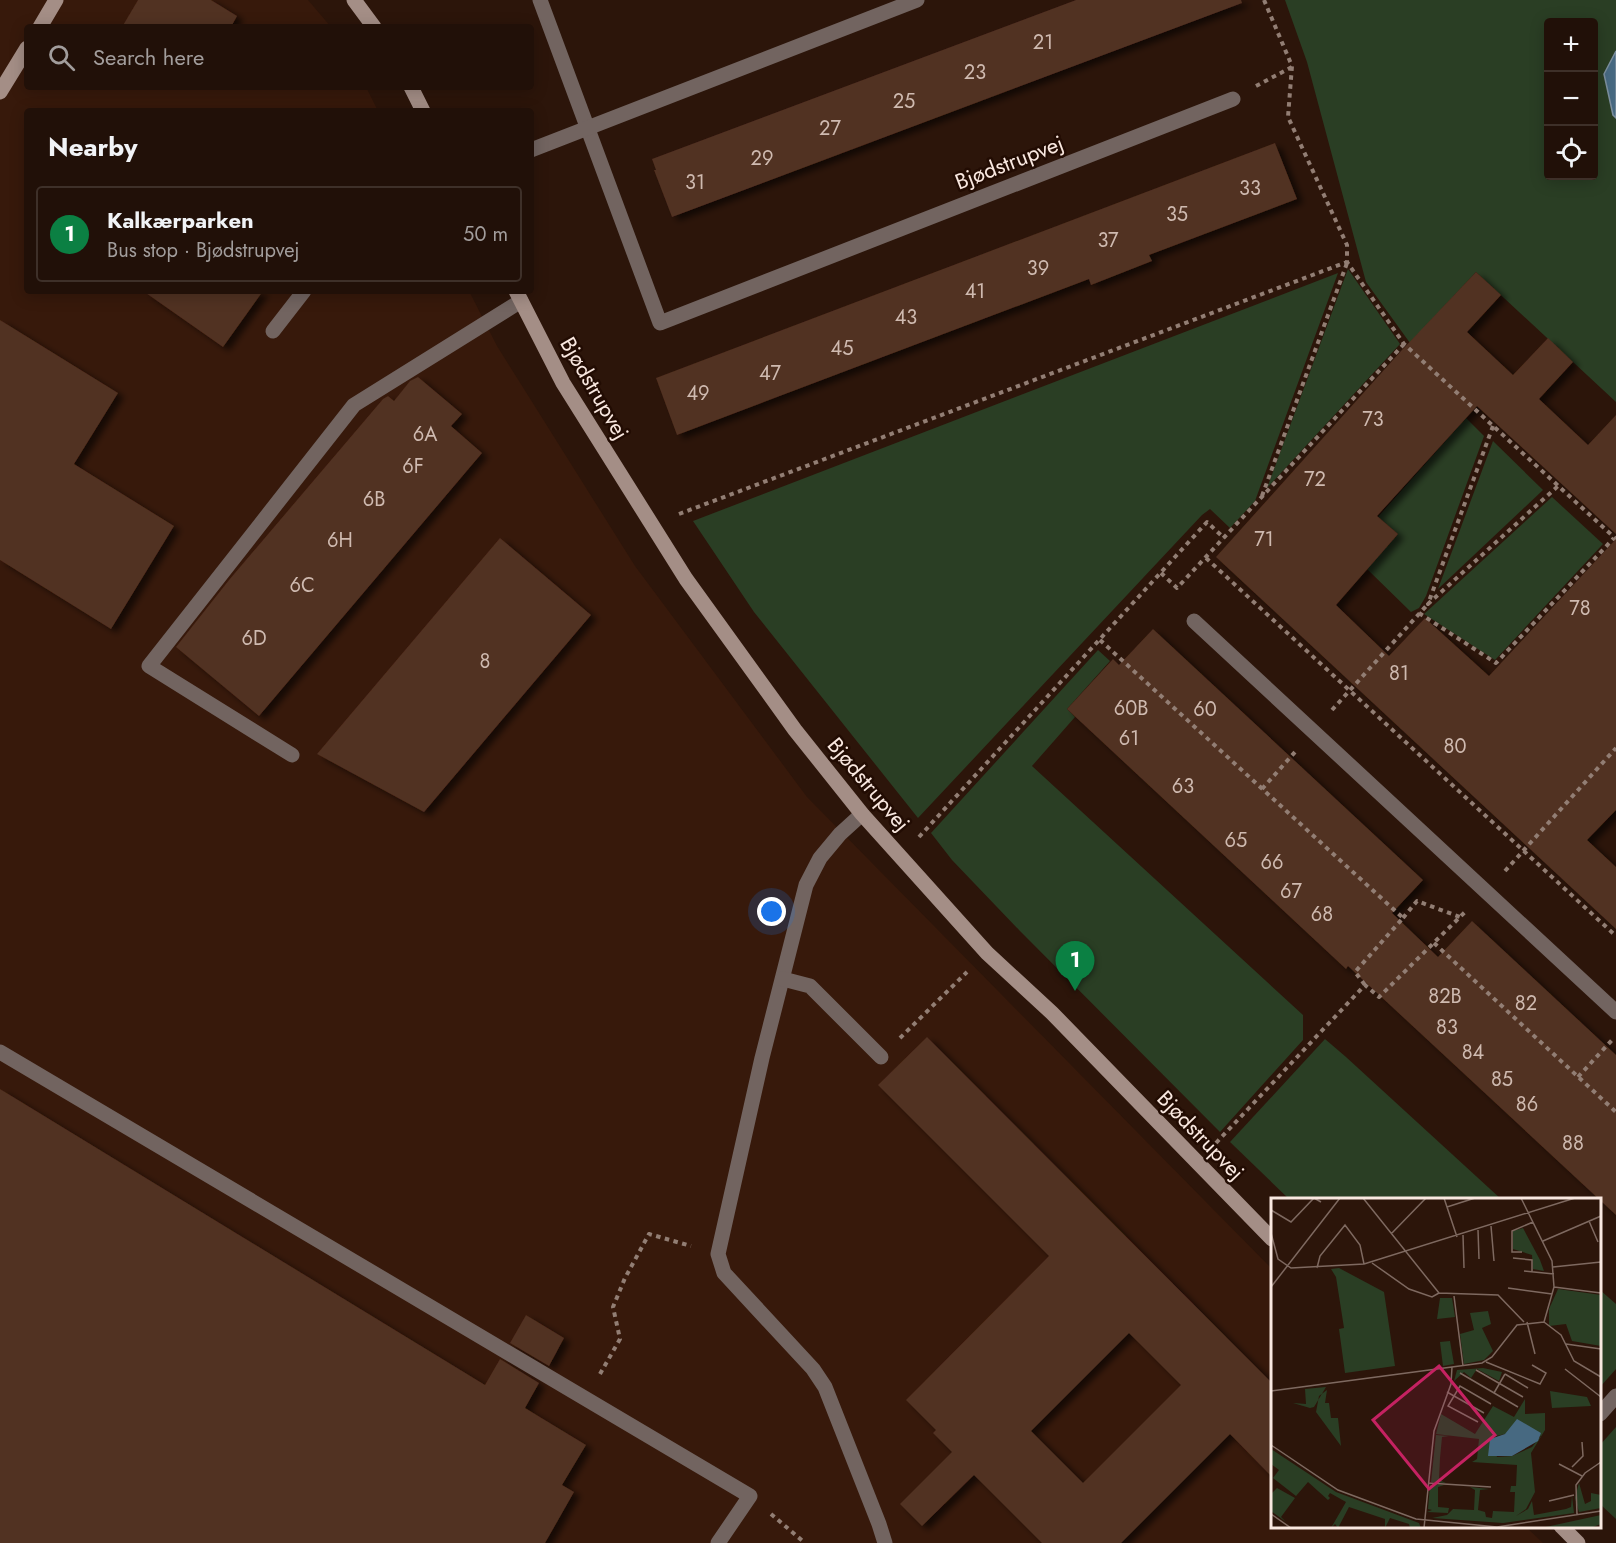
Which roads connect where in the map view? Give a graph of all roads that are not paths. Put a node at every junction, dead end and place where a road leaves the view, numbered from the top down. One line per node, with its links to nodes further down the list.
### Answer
1 (56, 0): 5 (street)
2 (354, 0): 6 (street)
3 (540, 0): 12 (street, Bjødstrupvej)
4 (916, 0): 12 (street)
5 (42, 24)
6 (372, 24)
7 (24, 53): 9 (street)
8 (412, 90): 11 (street)
9 (0, 92)
10 (1233, 99): 12 (street, Bjødstrupvej)
11 (422, 108)
12 (587, 128): 13 (street)
13 (534, 149)
14 (302, 294): 16 (street)
15 (518, 296): 18 (street); 19 (street, Bjødstrupvej)
16 (273, 331)
17 (1194, 621): 21 (street)
18 (292, 755)
19 (862, 814): 20 (street); 24 (street, Bjødstrupvej)
20 (783, 979): 23 (street); 29 (street)
21 (1616, 1012)
22 (0, 1052): 28 (street)
23 (881, 1057)
24 (1271, 1238)
25 (1616, 1396): 26 (street)
26 (1601, 1412)
27 (1562, 1528): 30 (street)
28 (718, 1543)
29 (885, 1543)
30 (1578, 1543)

